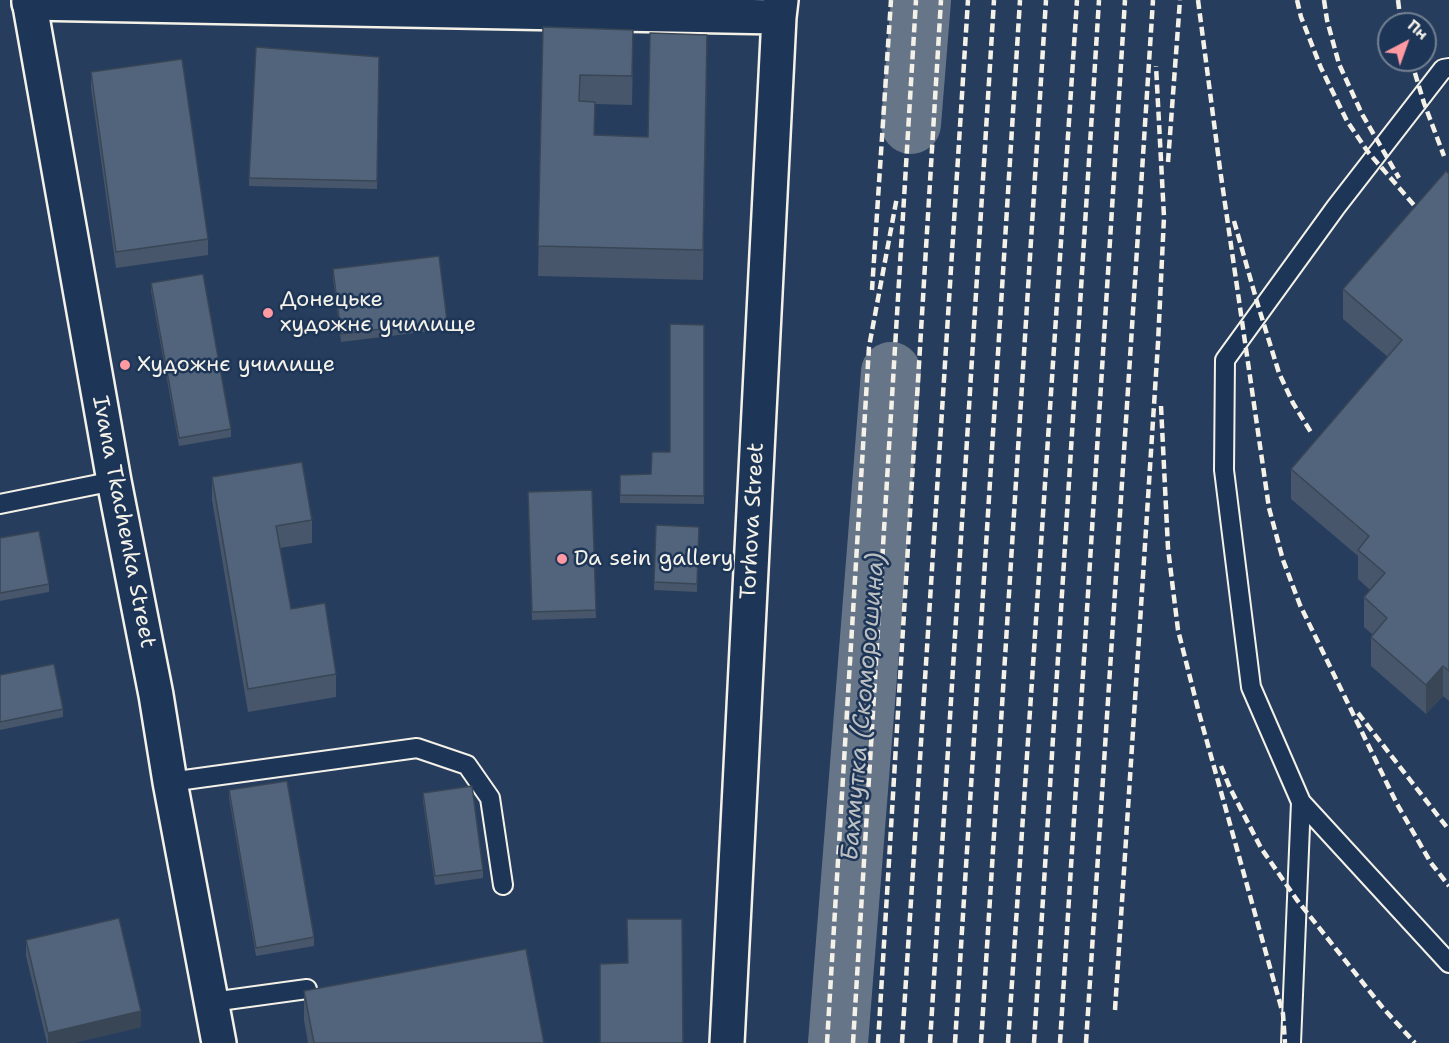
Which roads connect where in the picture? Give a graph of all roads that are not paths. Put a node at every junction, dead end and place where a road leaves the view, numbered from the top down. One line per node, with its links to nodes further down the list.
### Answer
1 (29, 1): 2 (street); 4 (street, Ivana Tkachenka Street)
2 (780, 9): 13 (street, Torhova Street)
3 (1449, 68): 7 (lane)
4 (114, 481): 5 (lane); 6 (street, Ivana Tkachenka Street)
5 (0, 504)
6 (170, 782): 8 (lane); 11 (street, Ivana Tkachenka Street)
7 (1301, 802): 9 (lane); 14 (lane)
8 (503, 885)
9 (1449, 963)
10 (307, 988): 11 (lane)
11 (212, 1002): 12 (street, Ivana Tkachenka Street)
12 (212, 1042)
13 (727, 1043)
14 (1291, 1043)

